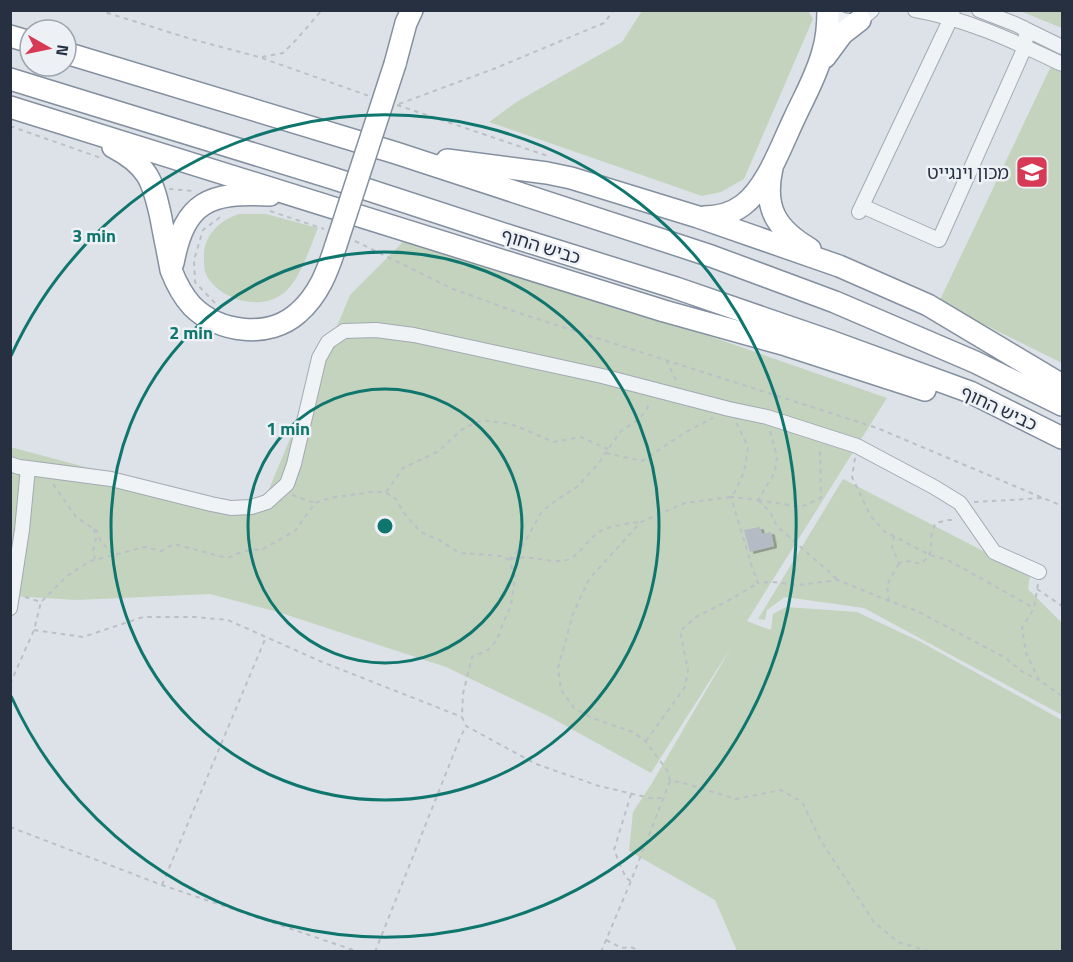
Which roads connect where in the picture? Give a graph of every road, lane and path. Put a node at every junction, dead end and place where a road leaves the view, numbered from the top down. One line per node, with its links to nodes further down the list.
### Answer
1 (98, 10): 14 (path)
2 (322, 10): 14 (path)
3 (412, 10): 31 (highway, bridge)
4 (614, 10): 23 (path)
5 (828, 10): 9 (street); 16 (highway)
6 (915, 10): 8 (street)
7 (979, 10): 10 (street)
8 (952, 14): 11 (street); 11 (street)
9 (866, 15): 16 (highway)
10 (1024, 28): 11 (street); 12 (street)
11 (1025, 47): 15 (street)
12 (1062, 47)
13 (78, 57): 22 (highway, כביש החוף)
14 (259, 57): 18 (path)
15 (1062, 64)
16 (817, 70): 25 (highway)
17 (10, 79): 43 (highway, כביש החוף)
18 (375, 98)
19 (10, 107): 21 (highway)
20 (10, 126): 24 (path)
21 (78, 128): 26 (highway); 27 (highway)
22 (396, 153): 30 (highway); 39 (highway, כביש החוף)
23 (549, 156)
24 (104, 159)
25 (774, 161): 30 (highway); 32 (highway)
26 (154, 188): 28 (path); 33 (highway)
27 (297, 196): 28 (highway); 44 (highway)
28 (212, 200): 33 (highway); 34 (path)
29 (261, 208): 31 (path)
30 (698, 217): 32 (highway)
31 (338, 238): 33 (highway); 35 (path)
32 (838, 266): 36 (highway)
33 (171, 270)
34 (218, 306)
35 (666, 360): 38 (path); 53 (path)
36 (1062, 384)
37 (654, 389): 38 (street); 46 (path); 51 (street)
38 (686, 398): 40 (street)
39 (1062, 405)
40 (729, 409): 41 (street); 46 (path); 52 (path)
41 (767, 417): 42 (street); 54 (path)
42 (820, 434): 45 (street); 54 (path)
43 (1062, 438)
44 (1062, 443)
45 (857, 446): 55 (street); 60 (path)
46 (607, 451): 50 (path); 64 (path)
47 (10, 464): 48 (street)
48 (28, 468): 49 (street); 70 (street)
49 (43, 470): 51 (street); 59 (path)
50 (385, 492): 56 (path); 64 (path)
51 (278, 493): 56 (path)
52 (731, 497): 54 (path); 58 (path); 68 (path)
53 (1044, 498): 55 (path); 57 (path)
54 (758, 500): 67 (path)
55 (960, 502): 62 (path); 66 (street)
56 (315, 503): 61 (path)
57 (1062, 506)
58 (641, 522): 64 (path); 83 (path)
59 (94, 530): 61 (path); 63 (path)
60 (894, 536): 62 (path); 65 (path)
61 (114, 555): 63 (path)
62 (930, 555): 65 (path); 75 (path)
63 (96, 560): 72 (path)
64 (509, 560): 81 (path)
65 (899, 562): 71 (path)
66 (1039, 572): 69 (path)
67 (838, 580): 68 (path); 71 (path)
68 (758, 583): 83 (path)
69 (1037, 589): 73 (path); 75 (path)
70 (13, 593): 72 (path); 74 (street)
71 (889, 601): 78 (path)
72 (41, 602): 76 (path)
73 (1062, 606)
74 (10, 608)
75 (1034, 608): 78 (path)
76 (34, 630): 77 (path); 79 (path)
77 (266, 637): 81 (path); 89 (path)
78 (1039, 680): 80 (path)
79 (10, 684)
80 (1062, 696)
81 (462, 717): 82 (path)
82 (466, 726): 85 (path); 92 (path)
83 (645, 741): 84 (path)
84 (670, 781): 86 (path); 95 (path)
85 (631, 794): 86 (path); 88 (path)
86 (663, 798): 88 (path)
87 (10, 827): 89 (path)
88 (631, 881): 90 (path)
89 (162, 885): 91 (path)
90 (606, 940): 93 (path); 94 (path)
91 (359, 951)
92 (375, 951)
93 (601, 951)
94 (642, 951)
95 (931, 951)

